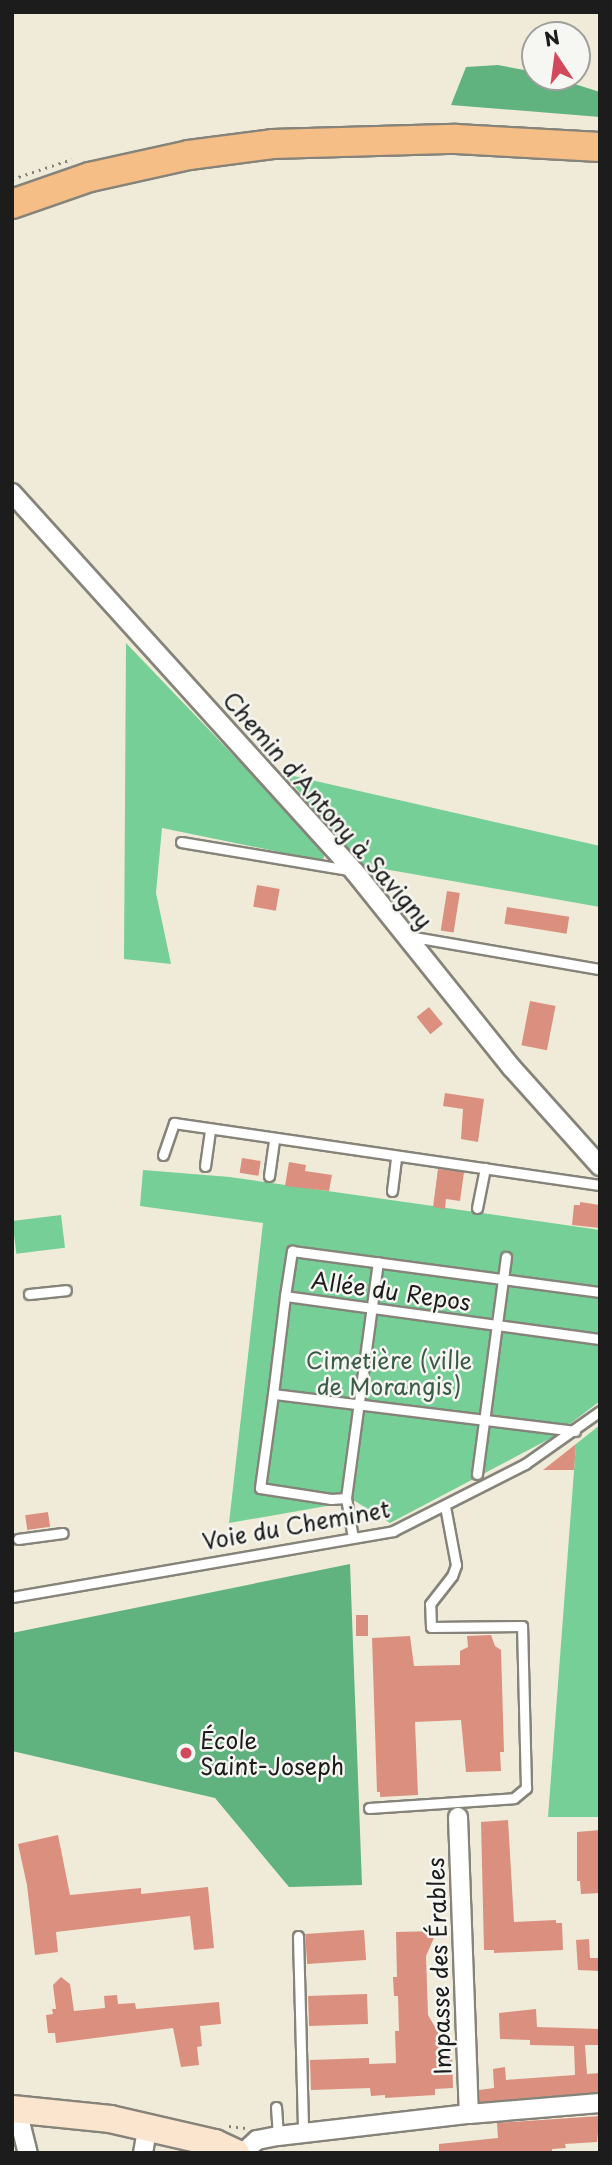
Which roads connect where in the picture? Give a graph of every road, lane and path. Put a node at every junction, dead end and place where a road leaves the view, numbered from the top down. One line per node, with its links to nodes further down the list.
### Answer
1 (600, 147): 2 (main road)
2 (12, 204)
3 (12, 493): 5 (street, Chemin d'Antony à Savigny)
4 (181, 842): 5 (lane)
5 (354, 871): 6 (street, Chemin d'Antony à Savigny)
6 (406, 936): 7 (lane); 13 (street, Chemin d'Antony à Savigny)
7 (600, 969)
8 (210, 1129): 9 (lane); 10 (lane); 12 (lane)
9 (274, 1139): 11 (lane); 15 (lane)
10 (163, 1155)
11 (396, 1156): 14 (lane); 17 (lane)
12 (205, 1166)
13 (600, 1166)
14 (485, 1168): 16 (lane); 18 (lane)
15 (269, 1175)
16 (600, 1185)
17 (393, 1191)
18 (477, 1208)
19 (506, 1257): 21 (lane)
20 (378, 1262): 21 (lane); 25 (lane); 26 (lane)
21 (503, 1279): 23 (lane); 27 (lane)
22 (66, 1290): 24 (lane)
23 (600, 1292)
24 (29, 1294)
25 (285, 1296): 26 (lane, Allée du Repos); 29 (lane, Allée du Repos)
26 (372, 1308): 27 (lane, Allée du Repos); 30 (lane)
27 (497, 1325): 28 (lane, Allée du Repos); 32 (lane)
28 (600, 1339)
29 (273, 1394): 30 (lane); 35 (lane, Allée du Repos)
30 (358, 1405): 32 (lane); 35 (lane)
31 (600, 1411): 33 (lane, Voie du Cheminet)
32 (484, 1422): 33 (lane); 34 (lane)
33 (575, 1431): 36 (lane, Voie du Cheminet)
34 (477, 1474)
35 (346, 1498): 38 (lane)
36 (445, 1506): 38 (lane, Voie du Cheminet); 42 (lane)
37 (63, 1533): 39 (lane)
38 (353, 1537): 40 (lane, Voie du Cheminet)
39 (18, 1539)
40 (12, 1597)
41 (369, 1808): 42 (lane)
42 (457, 1810): 47 (street, Impasse des Érables)
43 (298, 1936): 50 (lane)
44 (600, 2104): 47 (street)
45 (276, 2107): 51 (lane)
46 (15, 2114): 52 (main road); 53 (street)
47 (469, 2114): 50 (street)
48 (224, 2126): 49 (path)
49 (246, 2128)
50 (303, 2133): 51 (street)
51 (278, 2136): 56 (street)
52 (146, 2139): 54 (main road); 55 (main road)
53 (28, 2153)
54 (201, 2153)
55 (236, 2153)
56 (243, 2153)

